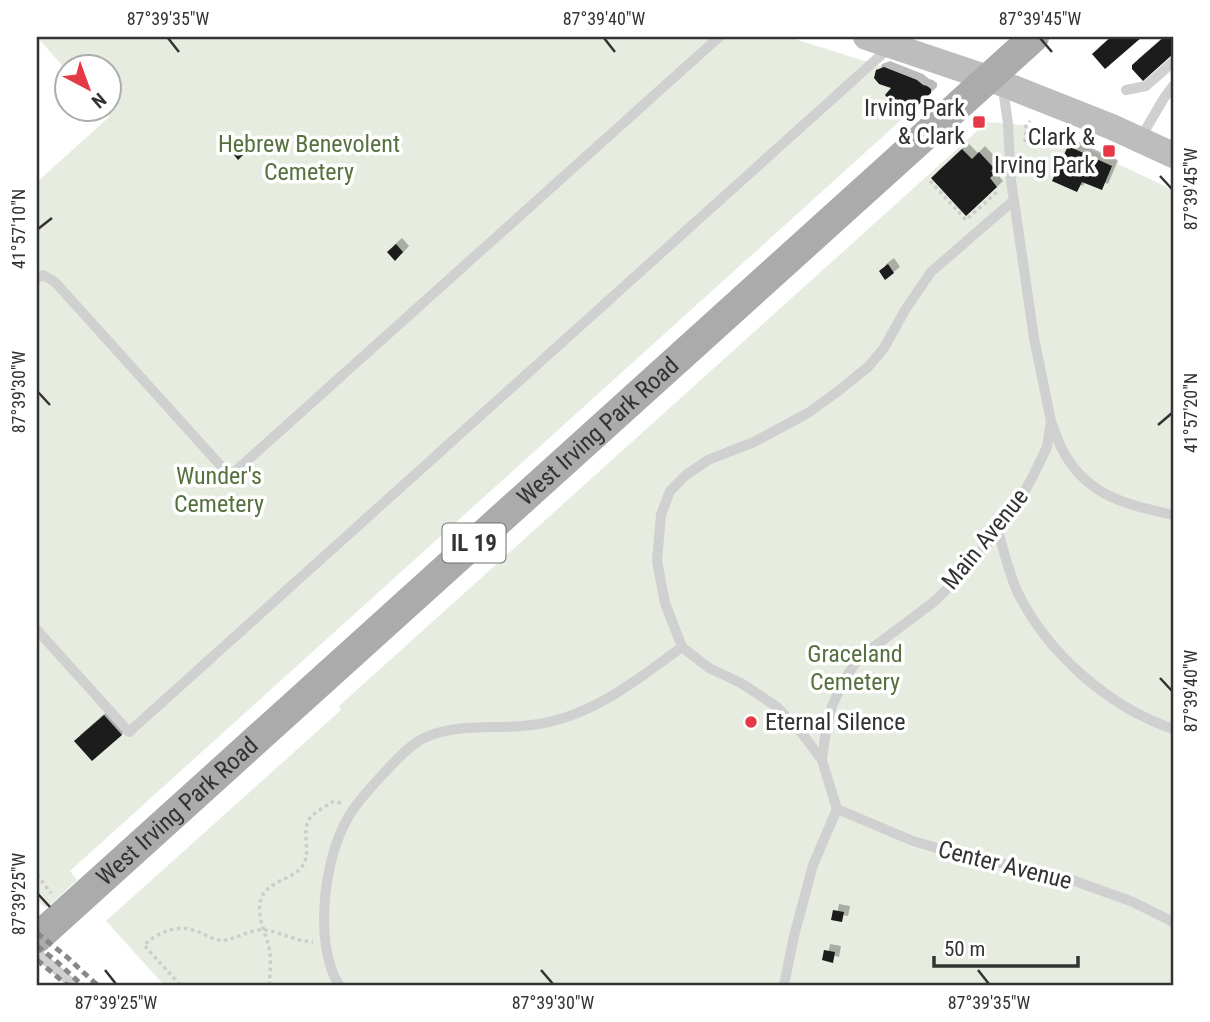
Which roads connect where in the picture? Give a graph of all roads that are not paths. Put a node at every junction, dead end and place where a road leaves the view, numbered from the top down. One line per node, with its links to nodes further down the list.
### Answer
1 (719, 37): 12 (lane)
2 (866, 37): 4 (main road)
3 (1034, 37): 6 (main road, West Irving Park Road / IL 19)
4 (892, 46): 6 (main road); 16 (lane)
5 (1173, 62): 8 (lane)
6 (997, 76): 9 (main road); 11 (lane, Main Avenue); 22 (main road, West Irving Park Road / IL 19)
7 (1173, 86): 9 (lane)
8 (1126, 90)
9 (1140, 140): 10 (main road)
10 (1173, 155)
11 (1014, 200): 13 (lane, Main Avenue); 17 (lane)
12 (37, 278)
13 (1051, 421): 14 (lane); 15 (lane, Main Avenue)
14 (1173, 515)
15 (998, 531): 18 (lane); 19 (lane, Main Avenue)
16 (37, 630)
17 (681, 647): 19 (lane); 25 (lane)
18 (1173, 729)
19 (822, 760): 20 (lane)
20 (837, 809): 21 (lane, Center Avenue); 26 (lane)
21 (1173, 922)
22 (37, 938)
23 (37, 953): 24 (lane)
24 (74, 985)
25 (339, 985)
26 (784, 985)

